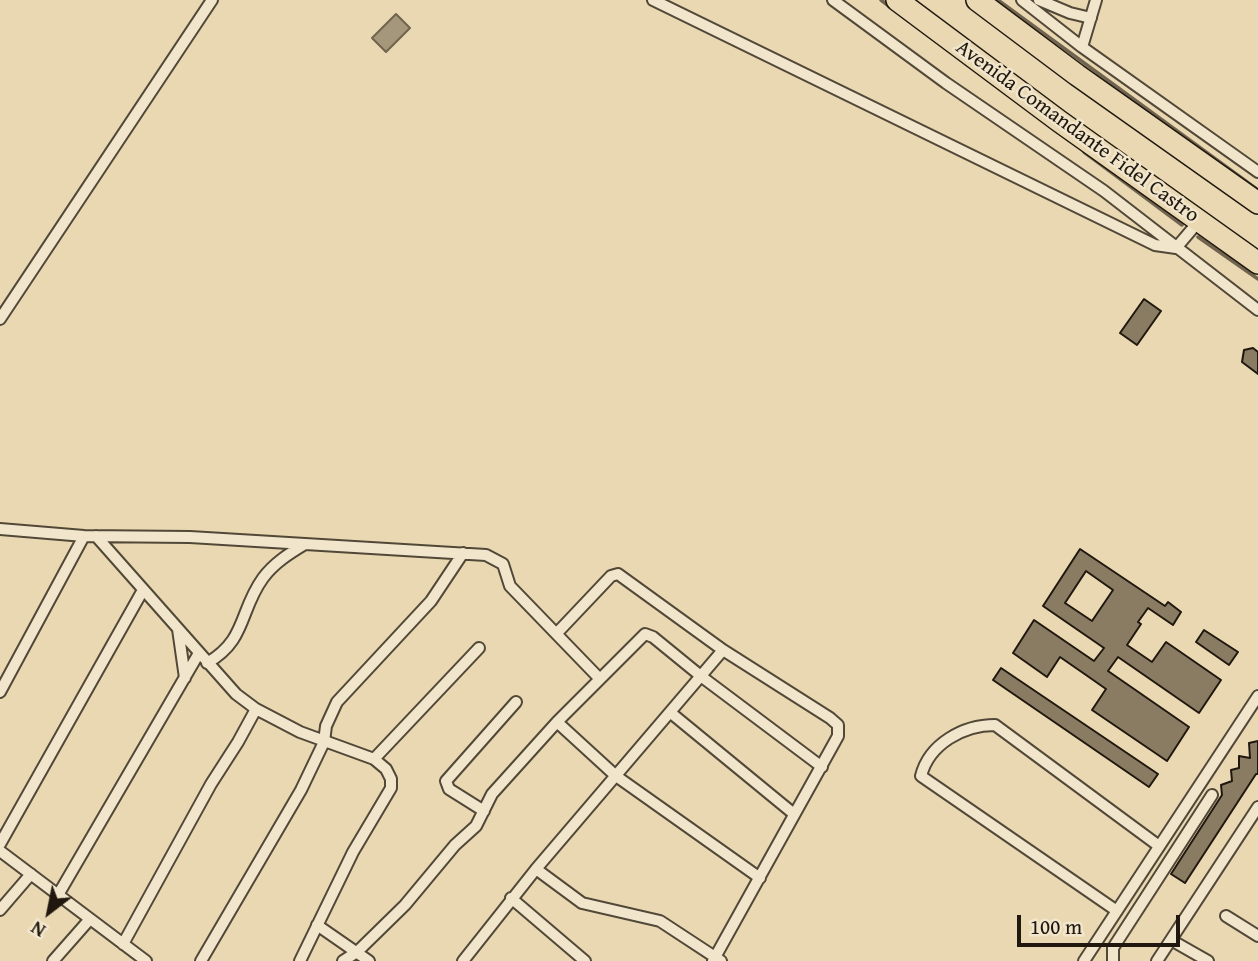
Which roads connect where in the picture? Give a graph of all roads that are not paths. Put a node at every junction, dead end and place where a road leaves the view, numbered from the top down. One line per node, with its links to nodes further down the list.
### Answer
1 (212, 0): 17 (street)
2 (653, 0): 14 (street)
3 (833, 0): 14 (street)
4 (897, 0): 13 (highway, Avenida Comandante Fidel Castro)
5 (977, 0): 12 (highway)
6 (1021, 0): 10 (street)
7 (1039, 0): 9 (street)
8 (1096, 0): 9 (street)
9 (1091, 18): 10 (street)
10 (1082, 47): 11 (street)
11 (1258, 172)
12 (1258, 203)
13 (1199, 222): 14 (street); 15 (highway, Avenida Comandante Fidel Castro)
14 (1176, 248): 16 (street)
15 (1258, 263)
16 (1258, 310)
17 (0, 318)
18 (0, 530): 19 (street)
19 (90, 536): 20 (street); 22 (street); 32 (street)
20 (305, 544): 21 (street); 28 (street)
21 (463, 553): 24 (street); 38 (street)
22 (143, 590): 23 (street); 46 (street)
23 (178, 629): 27 (street); 30 (street)
24 (557, 634): 26 (street); 31 (street)
25 (479, 648): 39 (street)
26 (723, 650): 29 (street); 40 (street)
27 (200, 653): 28 (street); 30 (street)
28 (207, 663): 35 (street)
29 (702, 677): 31 (street); 36 (street); 40 (street)
30 (184, 678): 52 (street)
31 (599, 678): 37 (street)
32 (0, 692)
33 (1258, 696): 47 (street)
34 (516, 702): 43 (street)
35 (256, 709): 38 (street); 61 (street)
36 (671, 713): 41 (street); 45 (street)
37 (556, 722): 41 (street); 43 (street)
38 (324, 742): 39 (street); 66 (street)
39 (374, 759): 58 (street)
40 (822, 766): 45 (street)
41 (616, 776): 49 (street); 51 (street)
42 (1212, 795): 73 (street)
43 (484, 811): 62 (street)
44 (1257, 812): 60 (street)
45 (794, 814): 51 (street)
46 (0, 844)
47 (1158, 846): 55 (street); 55 (street)
48 (0, 851): 50 (street)
49 (536, 869): 53 (street); 63 (street)
50 (31, 874): 52 (street); 54 (street)
51 (760, 878): 63 (street)
52 (58, 895): 57 (street)
53 (511, 898): 70 (street); 71 (street)
54 (0, 910)
55 (1117, 911): 72 (street)
56 (1226, 916): 59 (street)
57 (90, 919): 61 (street); 64 (street)
58 (317, 925): 62 (street); 67 (street)
59 (1258, 936)
60 (1171, 940): 74 (street); 75 (street)
61 (123, 944): 65 (street)
62 (357, 952): 68 (street); 69 (street)
63 (716, 959)
64 (53, 961)
65 (146, 961)
66 (201, 961)
67 (300, 961)
68 (343, 961)
69 (369, 961)
70 (463, 961)
71 (585, 961)
72 (1084, 961)
73 (1112, 961)
74 (1157, 961)
75 (1208, 961)

